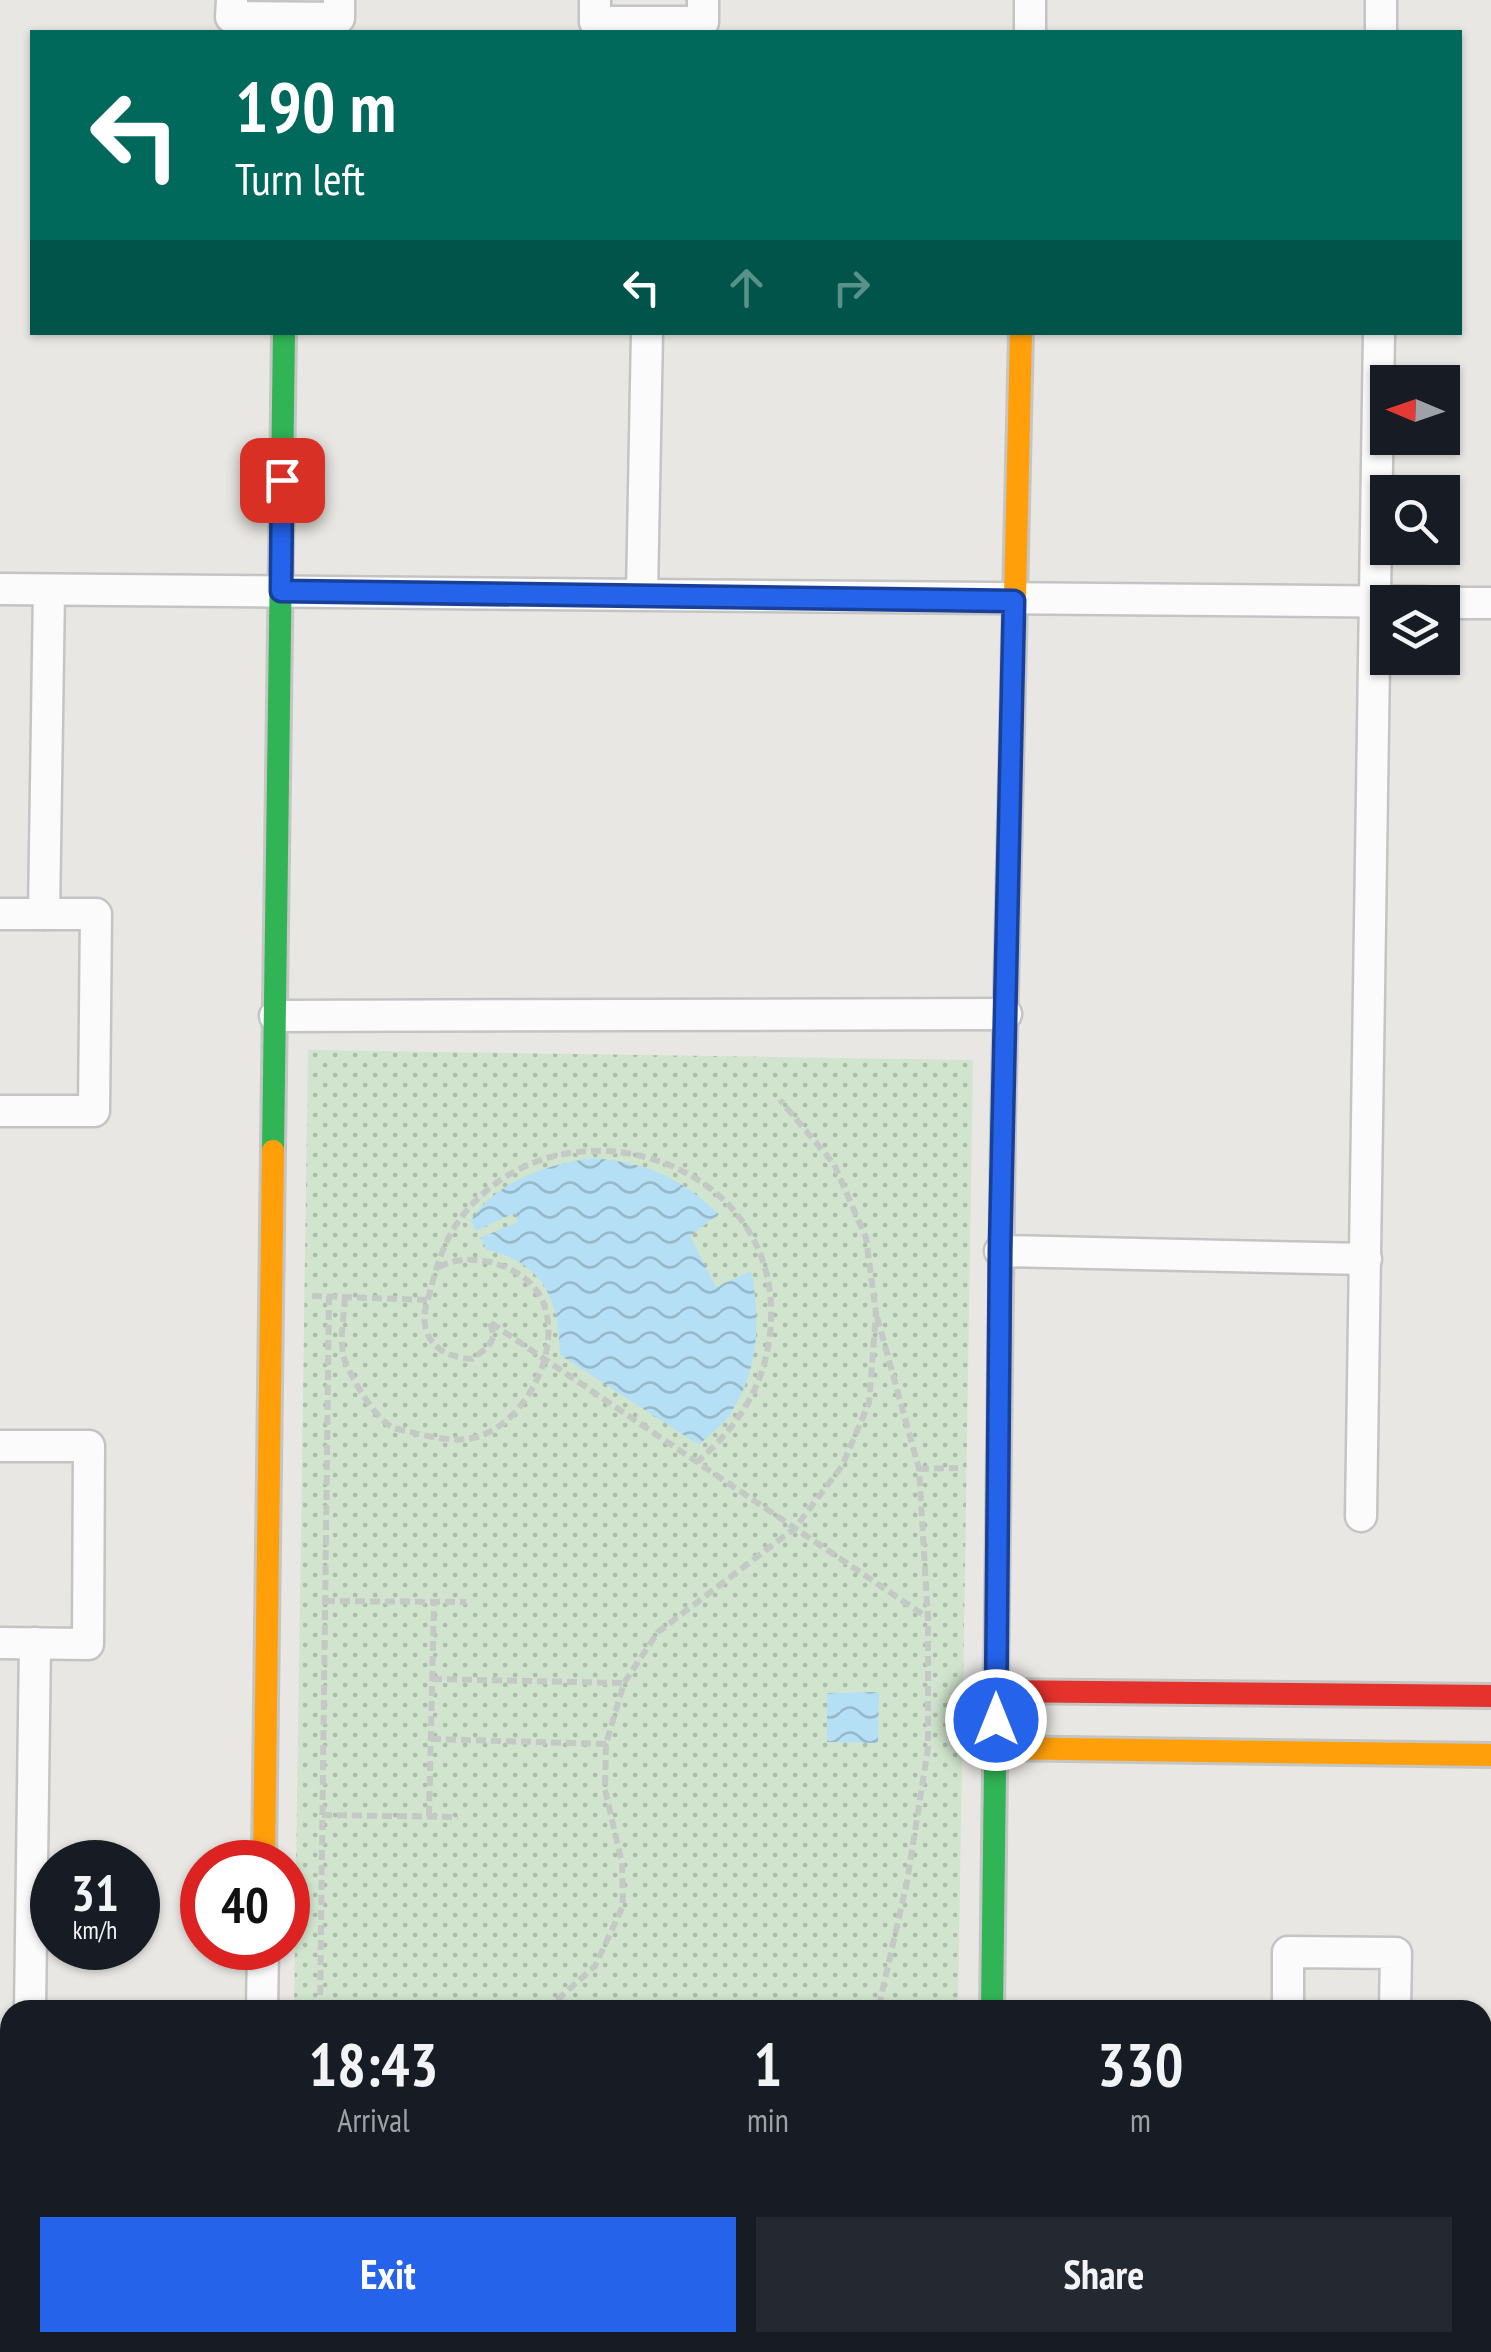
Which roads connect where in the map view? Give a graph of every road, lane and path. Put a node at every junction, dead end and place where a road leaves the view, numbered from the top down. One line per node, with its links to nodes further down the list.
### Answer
1 (232, 0): 7 (street)
2 (339, 0): 7 (street)
3 (596, 0): 8 (street)
4 (703, 0): 8 (street)
5 (1030, 0): 9 (street)
6 (1381, 0): 10 (street)
7 (288, 25)
8 (653, 27)
9 (1030, 30)
10 (1381, 30)
11 (284, 335): 18 (street)
12 (647, 335): 19 (street)
13 (1021, 335): 20 (street)
14 (1379, 335): 15 (street)
15 (1377, 585)
16 (0, 589): 17 (street)
17 (50, 590): 18 (street); 26 (street)
18 (281, 591): 19 (street); 28 (street)
19 (642, 594): 20 (street)
20 (1014, 601): 21 (street); 27 (street)
21 (1370, 602)
22 (1460, 603): 23 (street)
23 (1491, 603)
24 (1376, 675): 32 (street)
25 (0, 914): 26 (street)
26 (44, 914): 30 (street)
27 (1006, 1014): 28 (street); 31 (street)
28 (275, 1016): 34 (street)
29 (780, 1100): 38 (path)
30 (0, 1111)
31 (1000, 1251): 32 (street); 52 (street)
32 (1366, 1259): 42 (street)
33 (435, 1268): 37 (path); 39 (path); 41 (path)
34 (271, 1296): 35 (path); 61 (street)
35 (329, 1296): 36 (path); 44 (path)
36 (345, 1297): 37 (path); 39 (path)
37 (428, 1300): 39 (path)
38 (876, 1313): 43 (path); 47 (path)
39 (546, 1360): 41 (path)
40 (0, 1446): 49 (street)
41 (696, 1462): 43 (path)
42 (1361, 1516)
43 (795, 1528): 47 (path); 51 (path)
44 (325, 1602): 45 (path); 58 (path)
45 (434, 1602): 46 (path); 50 (path)
46 (466, 1602)
47 (928, 1618): 67 (path)
48 (0, 1643): 49 (street)
49 (36, 1643): 63 (street)
50 (432, 1679): 51 (path); 54 (path)
51 (624, 1683): 55 (path)
52 (996, 1691): 53 (street); 56 (street)
53 (1491, 1696)
54 (431, 1740): 55 (path); 59 (path)
55 (606, 1744): 66 (path)
56 (995, 1748): 57 (street); 68 (street)
57 (1491, 1755)
58 (322, 1816): 59 (path); 65 (path)
59 (430, 1816): 60 (path)
60 (458, 1817)
61 (264, 1840)
62 (263, 1970): 64 (street)
63 (30, 2000)
64 (262, 2000)
65 (320, 2000)
66 (557, 2000)
67 (880, 2000)
68 (992, 2000)
69 (1288, 2000): 70 (street)
70 (1396, 2000)

